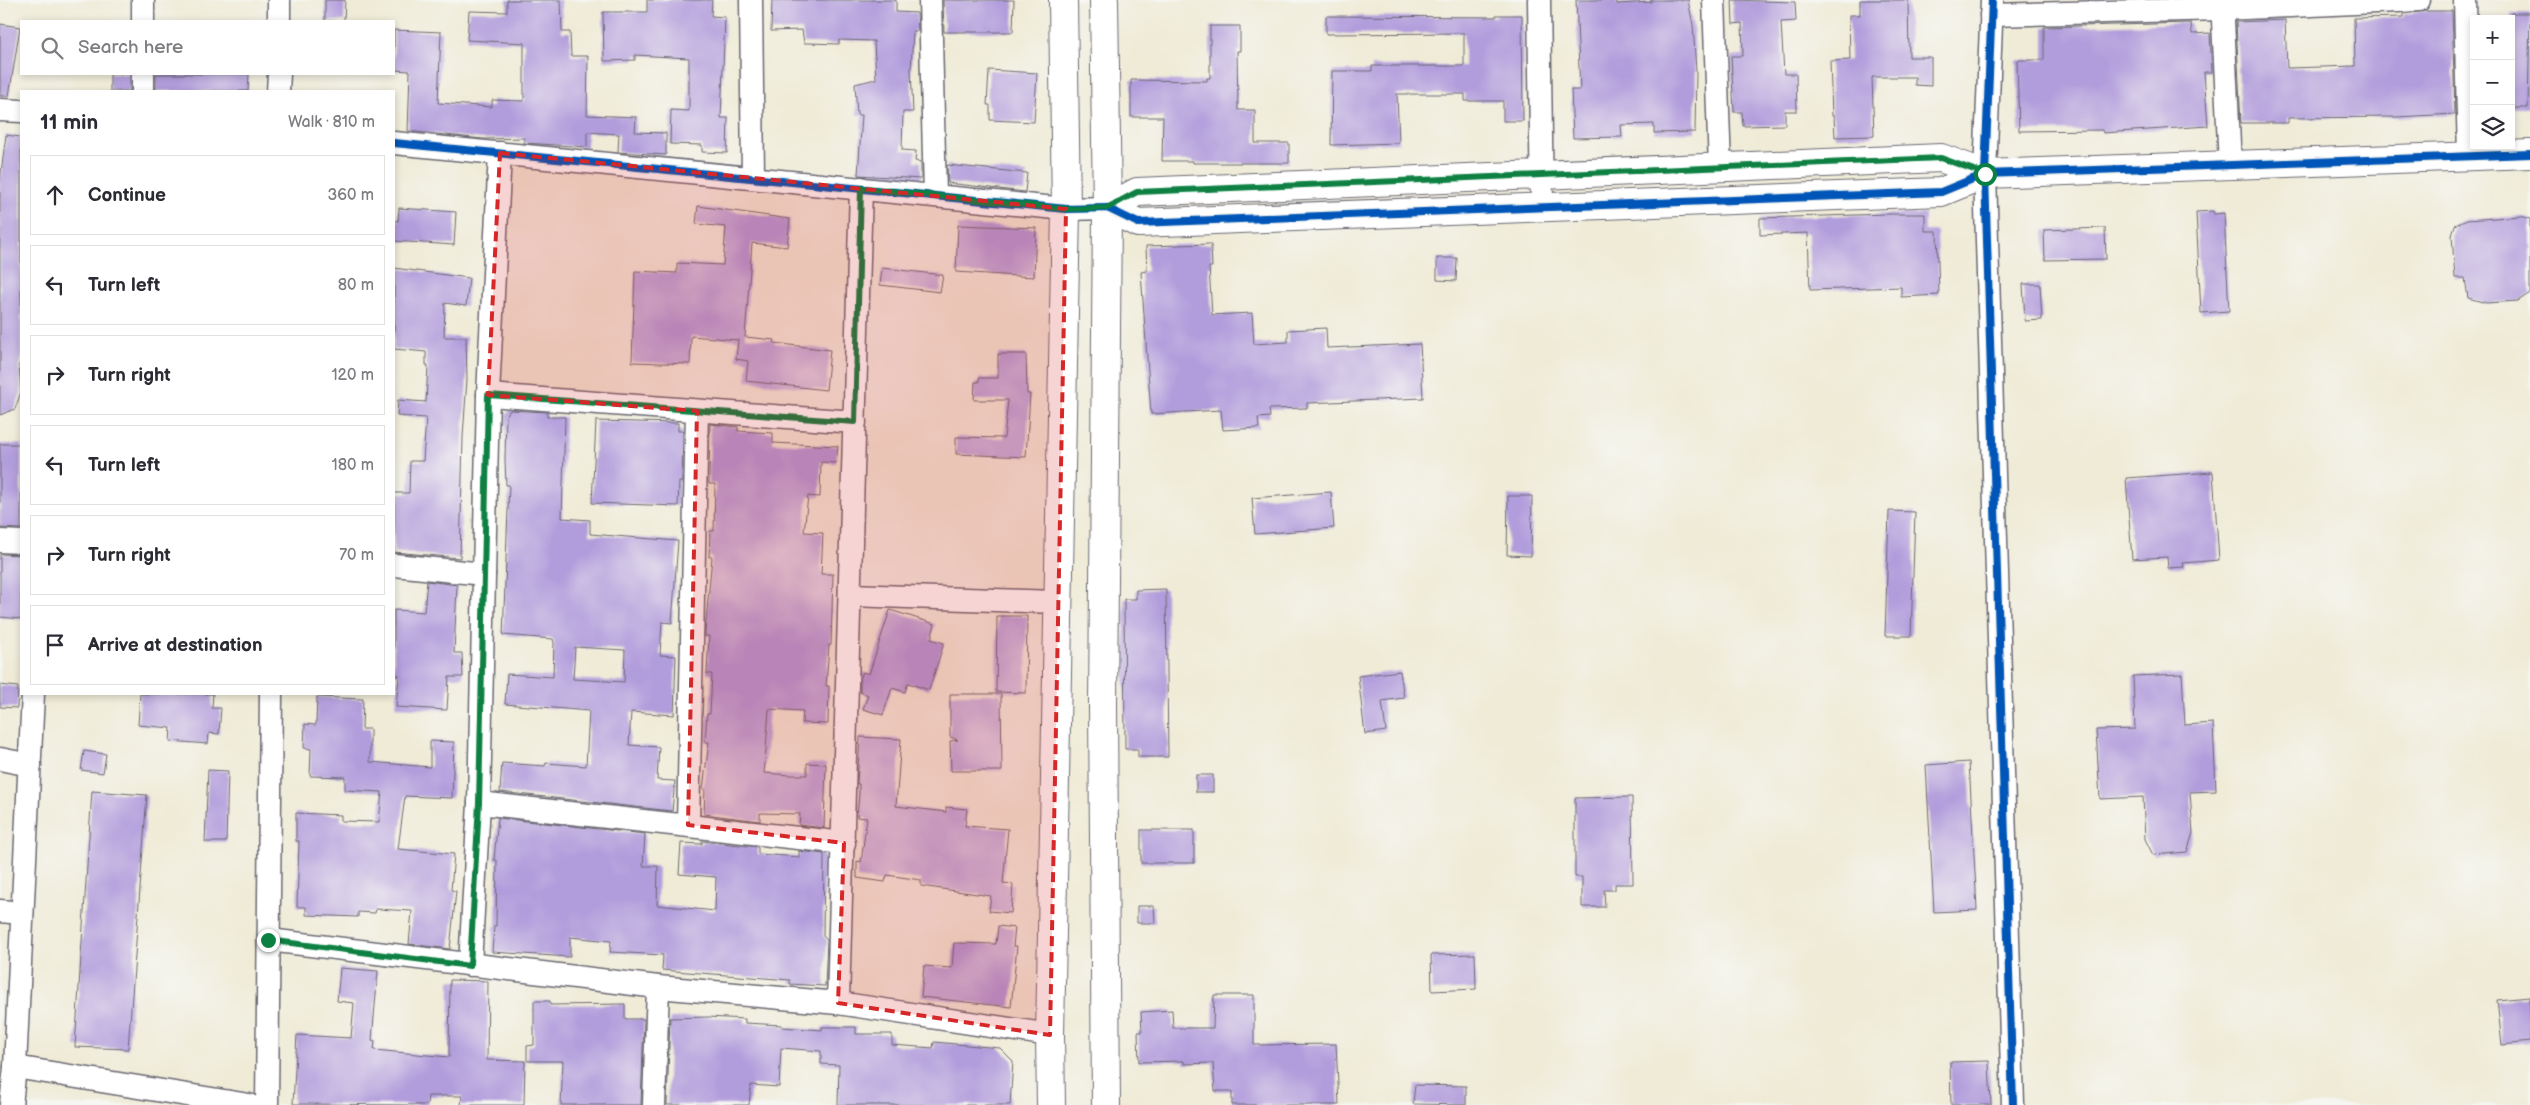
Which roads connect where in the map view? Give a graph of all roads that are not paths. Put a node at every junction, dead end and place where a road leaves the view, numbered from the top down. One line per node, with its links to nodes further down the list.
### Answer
1 (144, 0): 13 (street)
2 (279, 0): 14 (street)
3 (751, 0): 29 (street)
4 (930, 0): 31 (street)
5 (1063, 0): 34 (main road)
6 (1104, 0): 33 (main road)
7 (1539, 0): 28 (street)
8 (1714, 0): 26 (street)
9 (2419, 0): 11 (street)
10 (2465, 0): 24 (street)
11 (2222, 4): 12 (street); 25 (street)
12 (1992, 8): 27 (street)
13 (143, 20)
14 (279, 20)
15 (143, 75): 17 (street)
16 (279, 75): 18 (street)
17 (143, 90)
18 (278, 90)
19 (0, 110): 20 (street)
20 (20, 111)
21 (395, 143): 22 (street)
22 (500, 153): 29 (street); 35 (street)
23 (2530, 154): 24 (main road)
24 (2469, 156): 25 (main road)
25 (2230, 165): 27 (main road)
26 (1720, 167): 27 (main road); 28 (main road)
27 (1985, 174): 32 (main road); 65 (street)
28 (1541, 175): 32 (street); 33 (main road)
29 (753, 177): 30 (street)
30 (861, 188): 31 (street); 37 (street)
31 (935, 195): 34 (street)
32 (1542, 207): 33 (main road)
33 (1107, 208): 34 (street); 64 (main road)
34 (1066, 209): 43 (main road)
35 (488, 395): 36 (street); 41 (street)
36 (697, 411): 37 (street); 49 (street)
37 (855, 422): 42 (street)
38 (0, 541): 39 (street)
39 (20, 542)
40 (395, 565): 41 (street)
41 (484, 574): 48 (street)
42 (850, 595): 43 (street); 50 (street)
43 (1057, 602): 57 (main road)
44 (33, 695): 47 (street)
45 (271, 695): 53 (street)
46 (0, 759): 47 (street)
47 (30, 766): 52 (street)
48 (479, 803): 49 (street); 54 (street)
49 (688, 825): 50 (street)
50 (844, 843): 56 (street)
51 (0, 911): 52 (street)
52 (22, 913): 58 (street)
53 (268, 940): 54 (street); 61 (street)
54 (470, 966): 55 (street)
55 (658, 987): 56 (street); 62 (street)
56 (838, 1003): 57 (street)
57 (1050, 1035): 63 (main road)
58 (15, 1067): 59 (street); 60 (street)
59 (11, 1105)
60 (250, 1105)
61 (267, 1105)
62 (654, 1105)
63 (1051, 1105)
64 (1106, 1105)
65 (2013, 1105)

